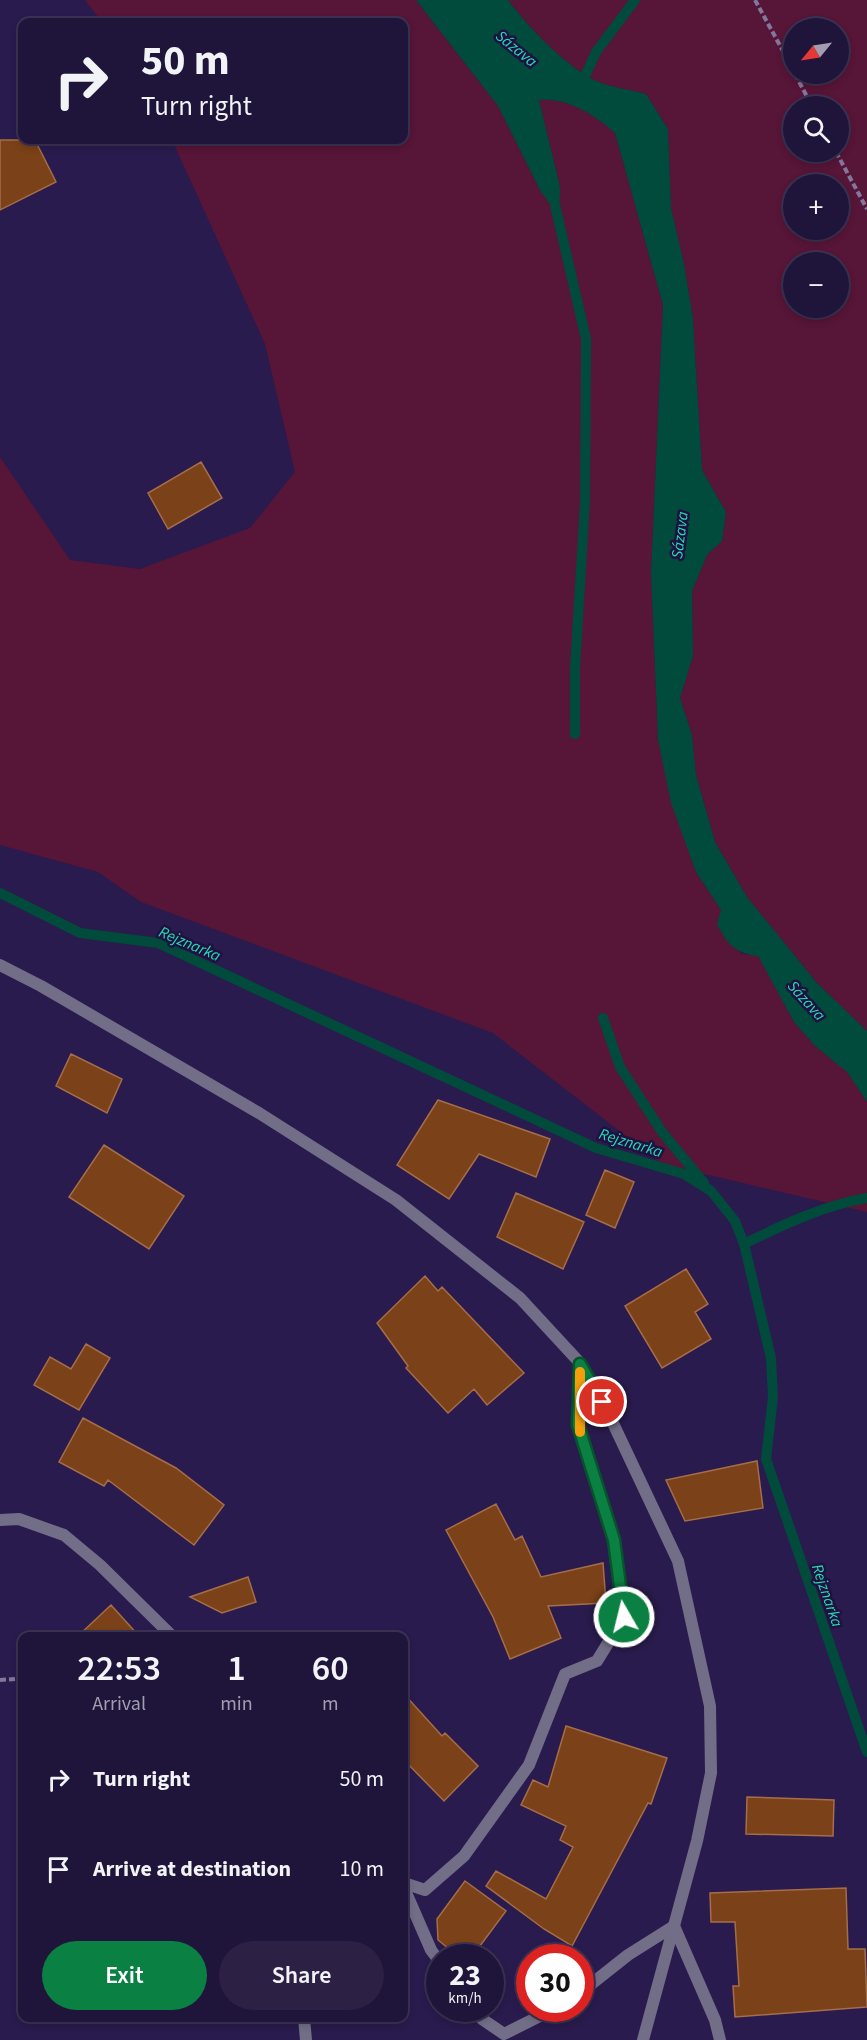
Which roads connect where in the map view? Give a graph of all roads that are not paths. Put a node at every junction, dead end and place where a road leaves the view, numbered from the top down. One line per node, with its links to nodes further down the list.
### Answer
1 (0, 965): 2 (street)
2 (580, 1364): 5 (street); 7 (street)
3 (0, 1520): 4 (street)
4 (168, 1632)
5 (408, 1884)
6 (408, 1897): 8 (street)
7 (674, 1926): 9 (street); 15 (street); 16 (street)
8 (428, 1944)
9 (594, 1983)
10 (304, 2022): 14 (street)
11 (485, 2022): 13 (street)
12 (529, 2022): 13 (street)
13 (501, 2037)
14 (306, 2040)
15 (643, 2040)
16 (720, 2040)

